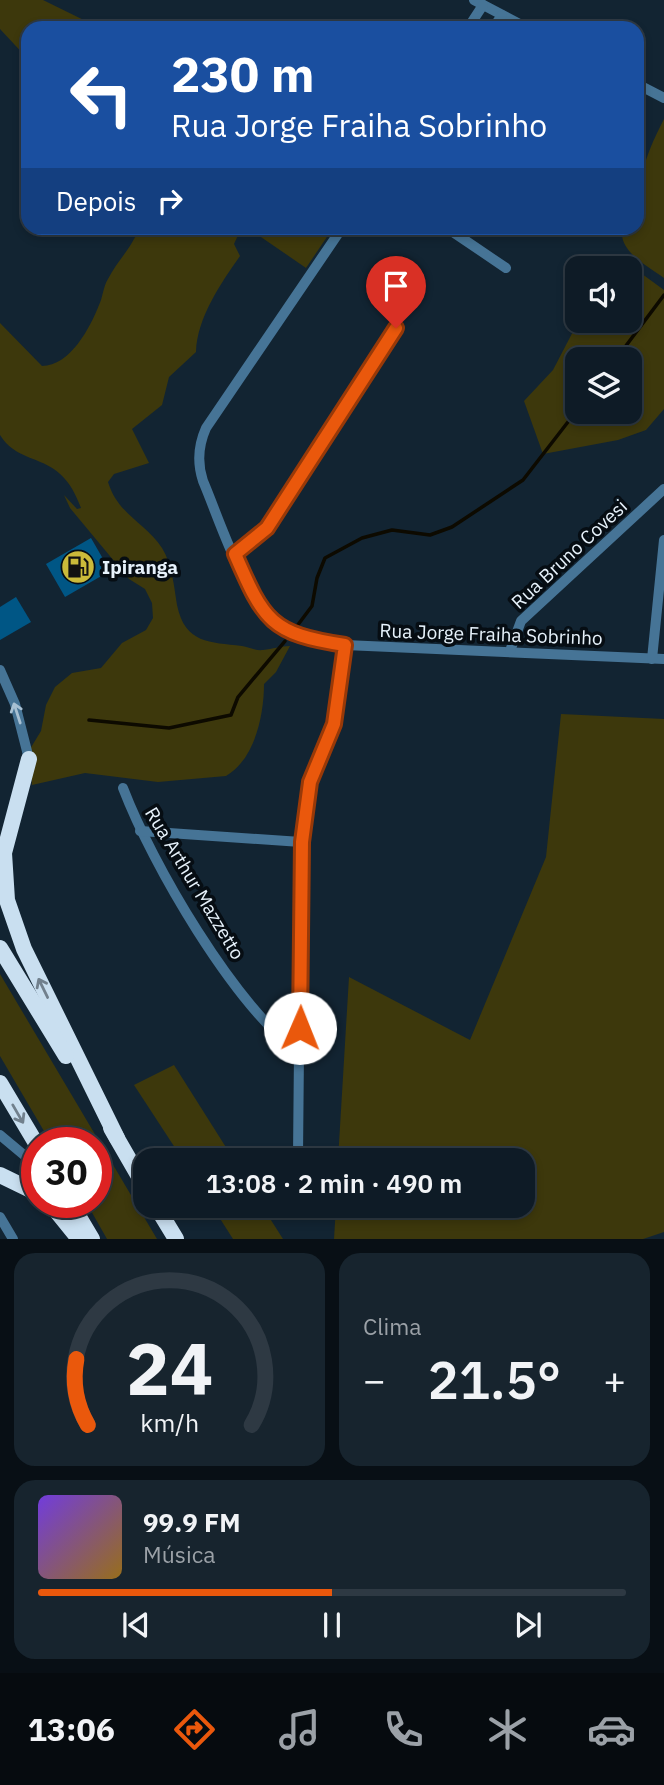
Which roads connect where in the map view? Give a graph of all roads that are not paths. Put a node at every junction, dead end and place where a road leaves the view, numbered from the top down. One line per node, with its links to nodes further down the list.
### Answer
1 (478, 2): 2 (street); 3 (street)
2 (502, 15): 4 (street); 5 (street)
3 (471, 21)
4 (498, 21)
5 (514, 21)
6 (644, 88): 7 (street)
7 (664, 98)
8 (337, 235): 14 (street, Rua Jorge Fraiha Sobrinho)
9 (457, 235): 10 (street)
10 (506, 268)
11 (396, 328): 14 (street)
12 (664, 489): 16 (street, Rua Bruno Covesi)
13 (664, 541): 17 (street)
14 (235, 554): 15 (street, Rua Jorge Fraiha Sobrinho)
15 (345, 645): 16 (street, Rua Jorge Fraiha Sobrinho); 22 (street)
16 (510, 651): 17 (street, Rua Jorge Fraiha Sobrinho)
17 (658, 659)
18 (0, 670): 19 (street, one-way to 18)
19 (29, 759): 28 (highway, one-way to 19)
20 (123, 788): 21 (street, Rua Arthur Mazzetto)
21 (140, 831): 22 (street); 24 (street, Rua Arthur Mazzetto)
22 (302, 842): 24 (street)
23 (0, 948): 28 (highway)
24 (299, 1053): 29 (street)
25 (0, 1083): 26 (highway, one-way to 26)
26 (26, 1127)
27 (0, 1135): 30 (street)
28 (117, 1138): 31 (highway)
29 (298, 1148)
30 (21, 1153)
31 (133, 1166)
32 (0, 1175): 33 (highway)
33 (21, 1185)
34 (0, 1217): 39 (street)
35 (66, 1218): 38 (highway)
36 (76, 1218): 38 (highway)
37 (163, 1218): 40 (highway)
38 (86, 1236)
39 (13, 1239)
40 (176, 1239)

